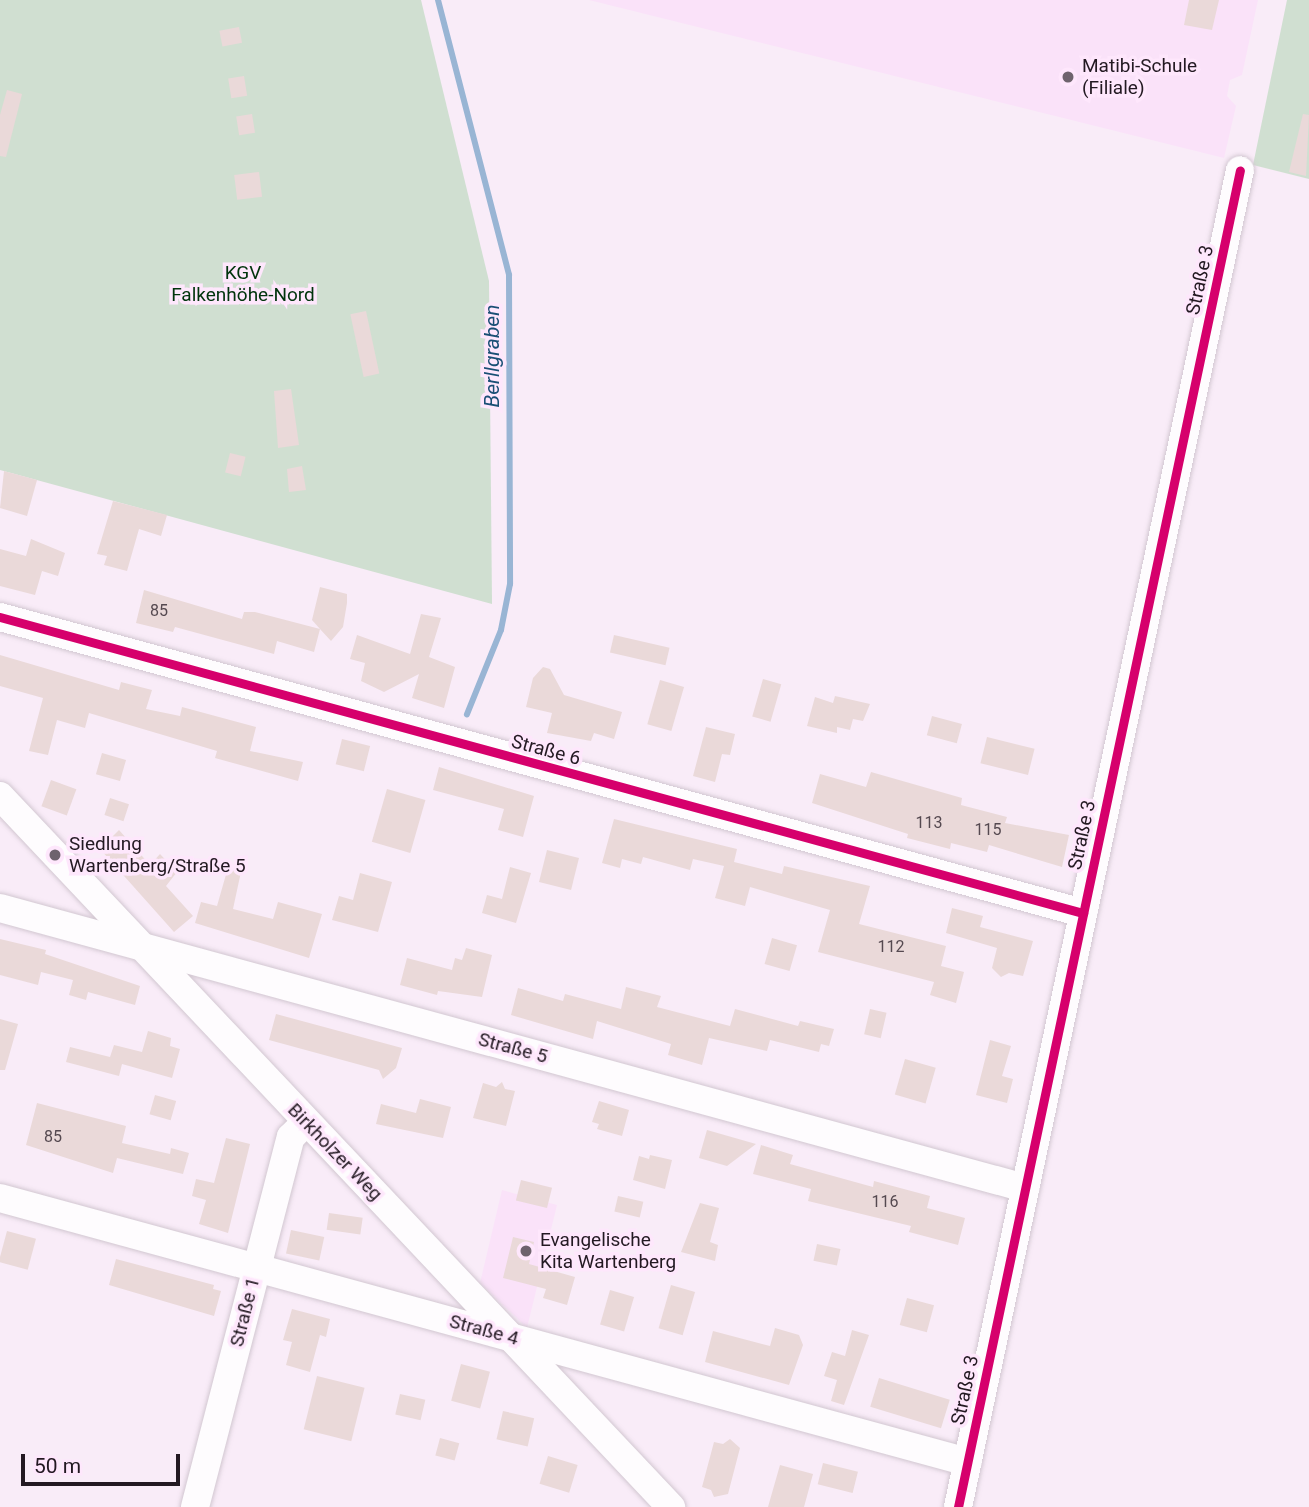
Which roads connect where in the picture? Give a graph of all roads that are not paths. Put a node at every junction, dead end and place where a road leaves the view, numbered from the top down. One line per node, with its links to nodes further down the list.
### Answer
1 (1240, 170): 5 (street, Straße 3)
2 (0, 617): 5 (street, Straße 6)
3 (0, 796): 6 (street, Birkholzer Weg)
4 (0, 908): 6 (street, Straße 5)
5 (1083, 913): 8 (street, Straße 3)
6 (140, 946): 7 (street, Birkholzer Weg); 8 (street, Straße 5)
7 (306, 1122): 10 (street, Straße 1); 11 (street, Birkholzer Weg)
8 (1025, 1188): 12 (street, Straße 3)
9 (0, 1198): 10 (street, Straße 4)
10 (256, 1268): 11 (street, Straße 4); 13 (street, Straße 1)
11 (509, 1337): 12 (street, Straße 4); 14 (street, Birkholzer Weg)
12 (968, 1462): 15 (street, Straße 3)
13 (195, 1507)
14 (671, 1507)
15 (958, 1507)

